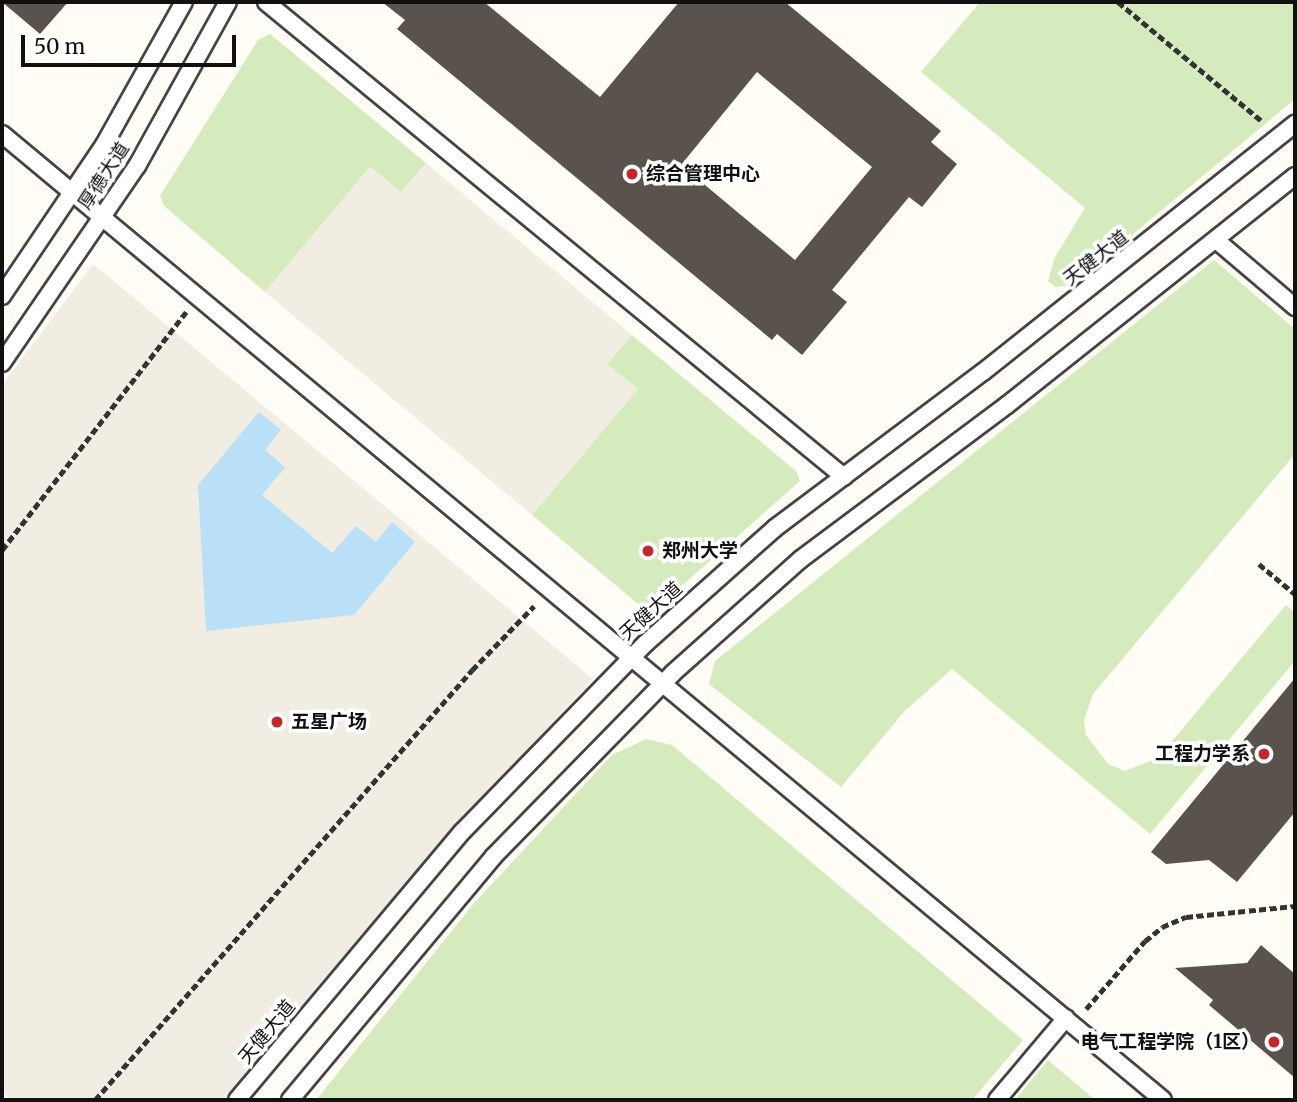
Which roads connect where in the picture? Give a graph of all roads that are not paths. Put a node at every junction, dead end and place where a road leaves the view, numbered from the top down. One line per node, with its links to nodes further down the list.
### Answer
1 (184, 2): 7 (lane, 厚德大道)
2 (228, 2): 8 (lane, 厚德大道)
3 (266, 2): 13 (lane)
4 (1295, 124): 13 (lane, 天健大道)
5 (2, 134): 7 (lane)
6 (1295, 176): 9 (lane)
7 (72, 193): 8 (lane); 10 (lane, 厚德大道)
8 (102, 218): 12 (lane, 厚德大道); 14 (lane)
9 (1216, 240): 11 (lane); 15 (lane)
10 (2, 296)
11 (1295, 307)
12 (2, 363)
13 (844, 477): 14 (lane, 天健大道)
14 (631, 658): 15 (lane); 17 (lane, 天健大道)
15 (662, 683): 16 (lane); 18 (lane)
16 (1069, 1021): 19 (lane); 20 (lane)
17 (237, 1100)
18 (290, 1100)
19 (997, 1100)
20 (1163, 1100)

